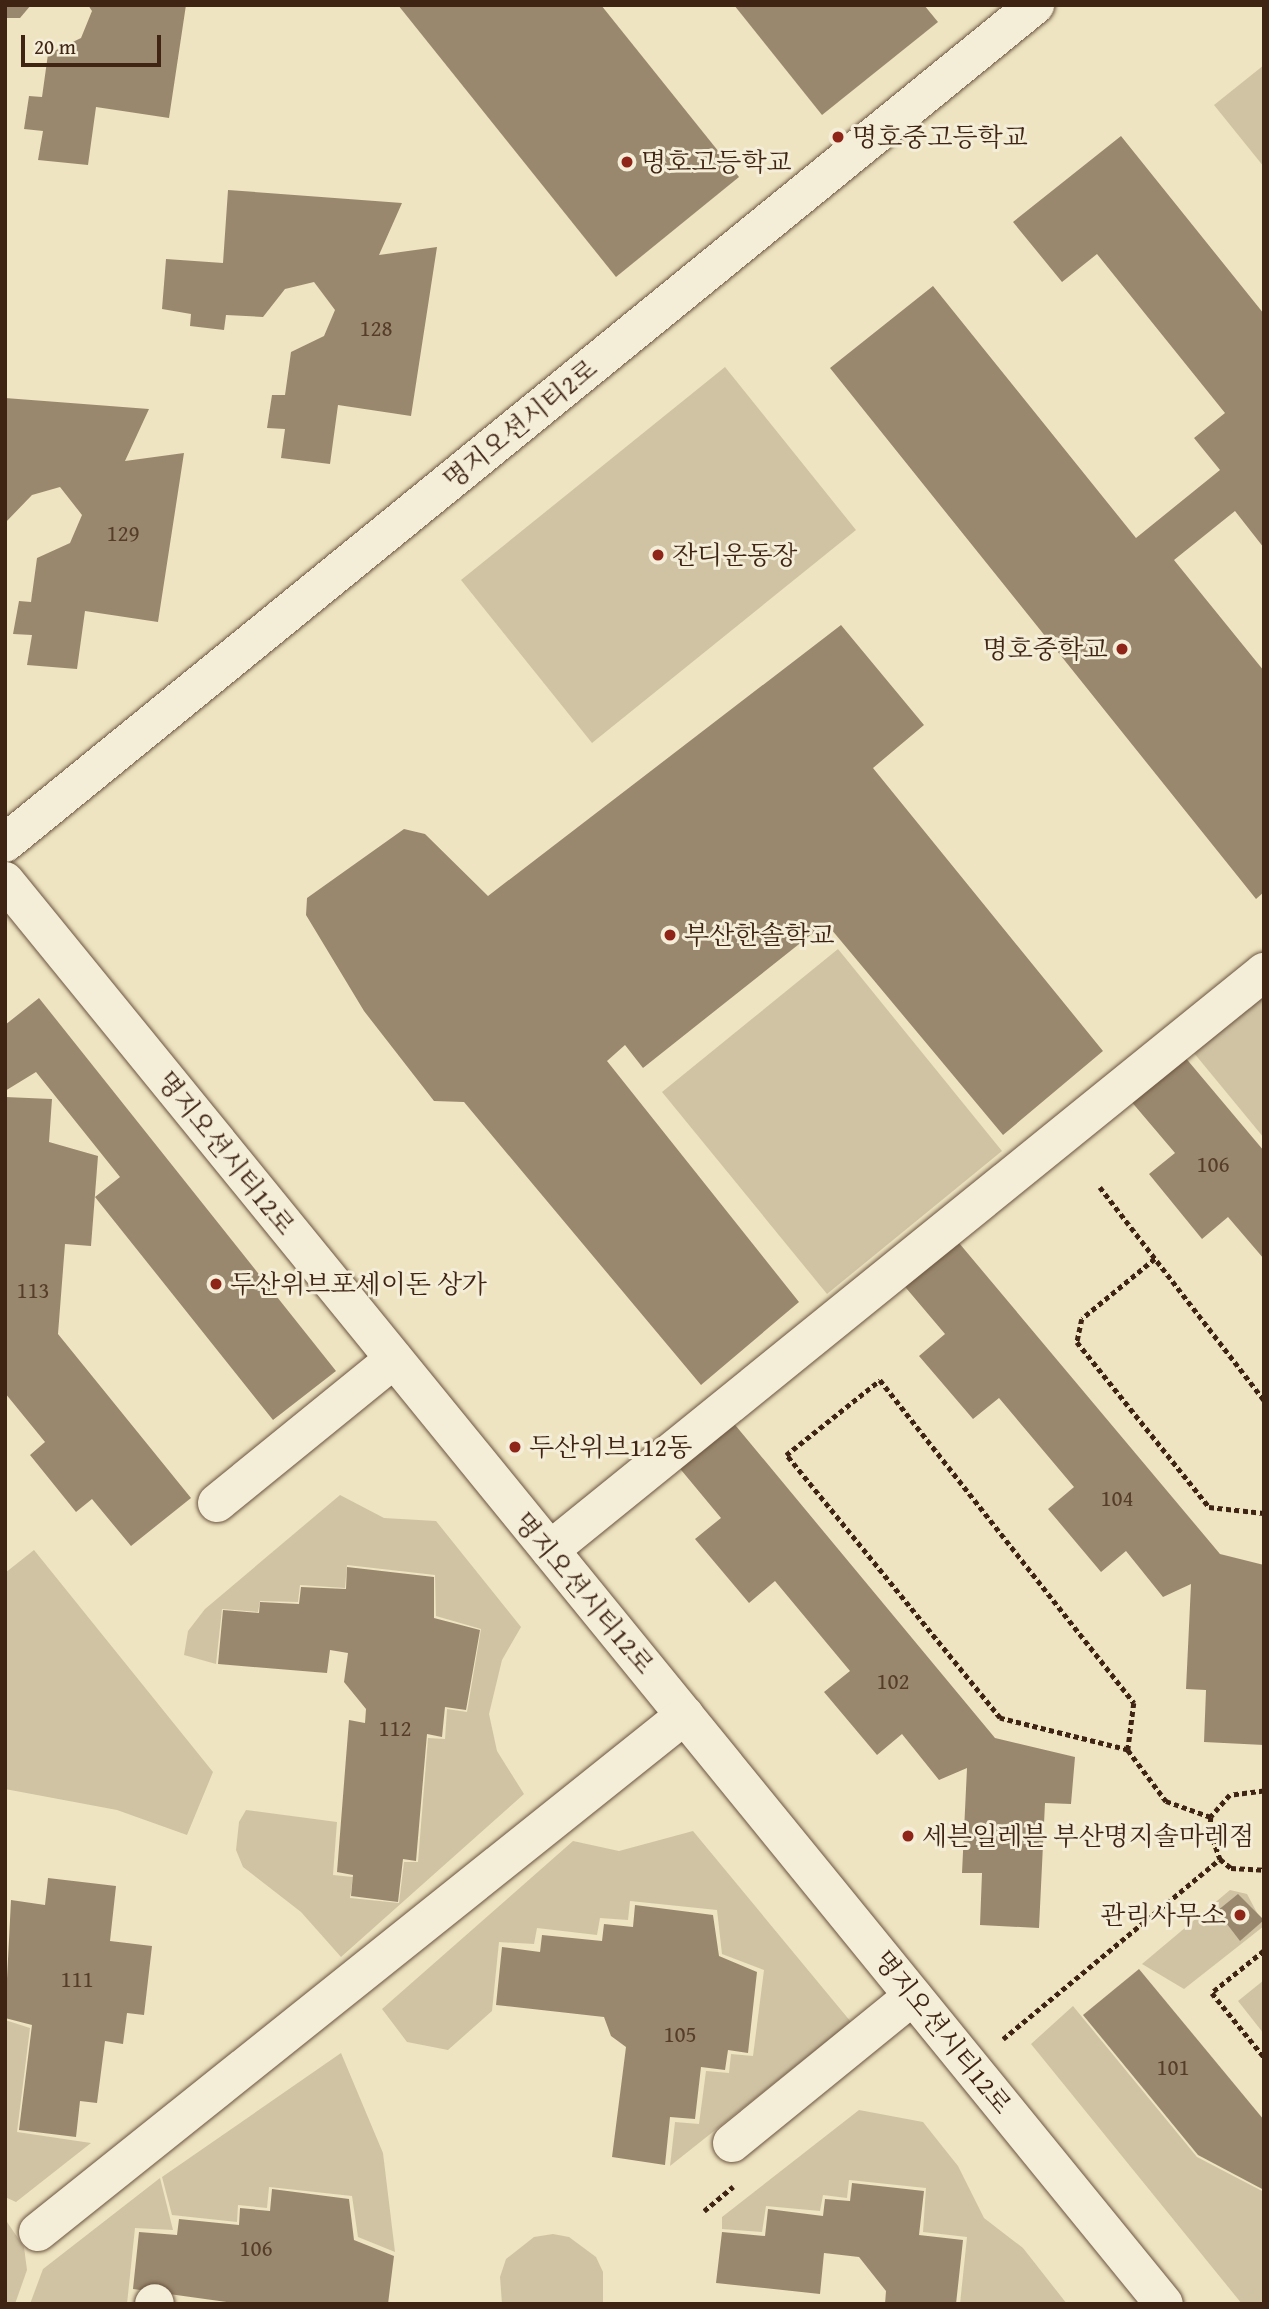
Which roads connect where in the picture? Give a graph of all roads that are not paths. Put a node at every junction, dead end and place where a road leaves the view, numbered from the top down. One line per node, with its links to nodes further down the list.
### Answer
1 (1035, 5): 2 (street, 명지오션시티2로)
2 (5, 843)
3 (5, 881): 5 (street, 명지오션시티12로)
4 (1264, 972): 7 (street)
5 (394, 1359): 6 (street); 7 (street, 명지오션시티12로)
6 (217, 1503)
7 (550, 1550): 8 (street, 명지오션시티12로)
8 (685, 1715): 9 (street, 명지오션시티12로); 11 (street)
9 (913, 1996): 10 (street); 12 (street, 명지오션시티12로)
10 (732, 2143)
11 (38, 2232)
12 (1164, 2304)

